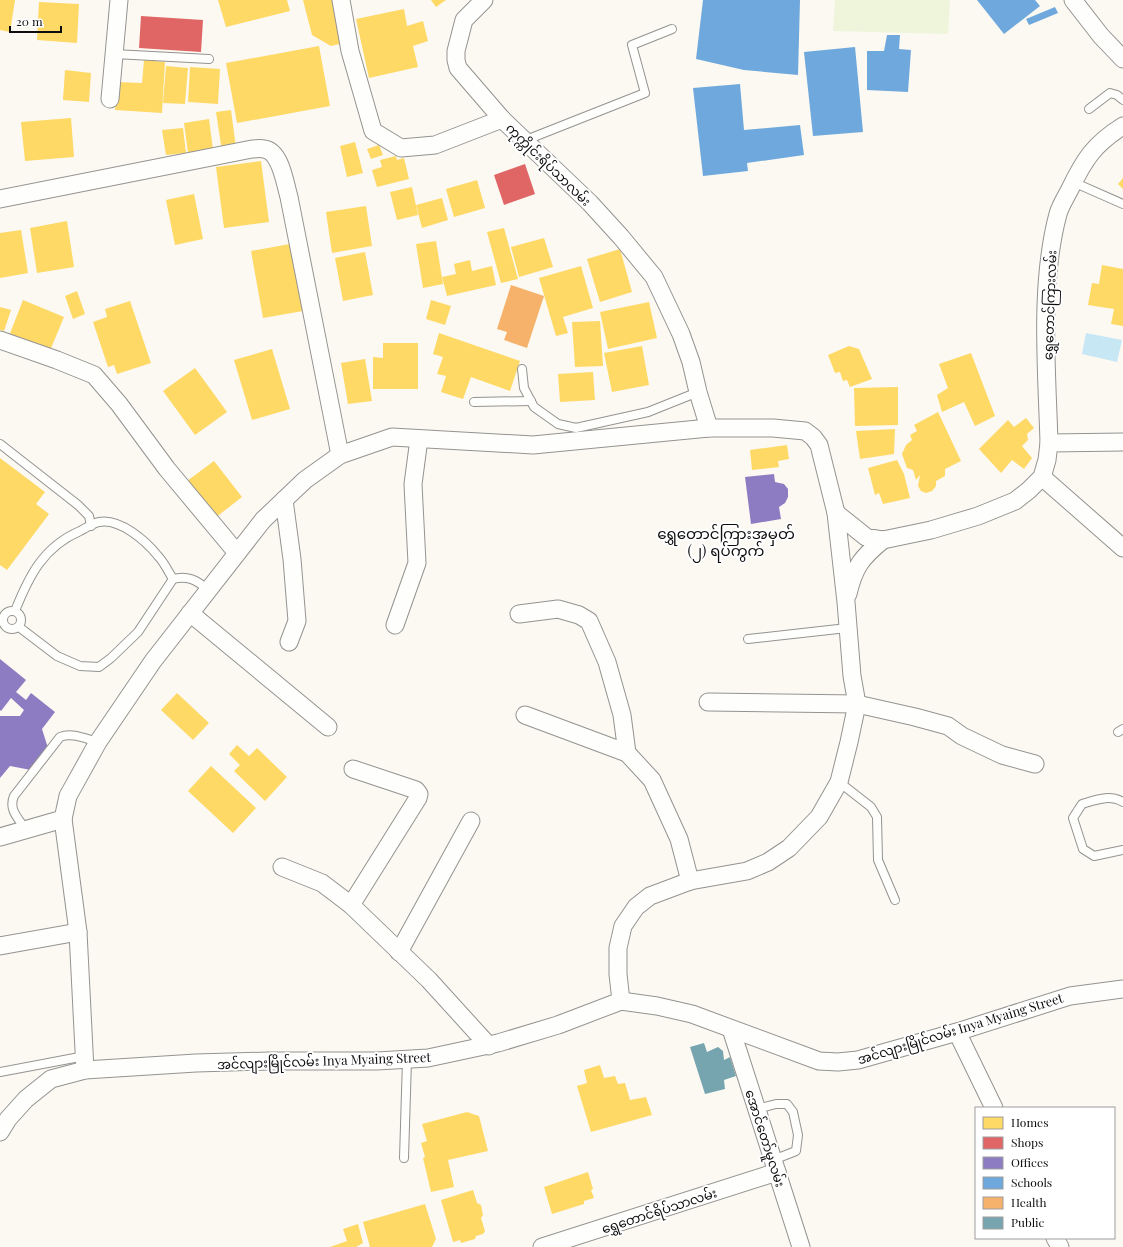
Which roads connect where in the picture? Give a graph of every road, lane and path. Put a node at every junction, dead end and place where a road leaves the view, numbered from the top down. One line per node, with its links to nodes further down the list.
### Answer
1 (119, 0): 6 (street)
2 (341, 0): 12 (street, ကုက္ကိုင်းရိပ်သာလမ်း)
3 (484, 0): 12 (street)
4 (1074, 0): 8 (street)
5 (672, 29): 14 (lane)
6 (114, 54): 7 (lane); 9 (street)
7 (209, 59)
8 (1123, 59)
9 (110, 99)
10 (1123, 100): 11 (lane)
11 (1088, 109)
12 (502, 118): 14 (street, ကုက္ကိုင်းရိပ်သာလမ်း)
13 (1123, 126): 15 (street, ရွှေတောင်ကြားလမ်း)
14 (526, 140): 20 (street, ကုက္ကိုင်းရိပ်သာလမ်း)
15 (1074, 182): 17 (lane); 26 (street, ရွှေတောင်ကြားလမ်း)
16 (0, 199): 28 (street)
17 (1123, 204)
18 (0, 340): 35 (street)
19 (522, 369): 21 (lane)
20 (698, 392): 21 (lane); 23 (street, ကုက္ကိုင်းရိပ်သာလမ်း)
21 (531, 401): 22 (lane)
22 (474, 402)
23 (709, 428): 24 (street); 31 (street)
24 (419, 439): 28 (street); 43 (street)
25 (1123, 442): 26 (street)
26 (1048, 443): 29 (street, ရွှေတောင်ကြားလမ်း)
27 (0, 444): 32 (lane)
28 (340, 455): 30 (street)
29 (1042, 477): 33 (street); 34 (street)
30 (284, 500): 35 (street); 47 (street)
31 (836, 513): 33 (street); 38 (street)
32 (91, 526): 36 (lane); 39 (lane)
33 (883, 540): 38 (street)
34 (1123, 548)
35 (237, 553): 37 (street)
36 (173, 579): 37 (lane); 44 (lane)
37 (208, 590): 40 (street)
38 (846, 602): 45 (street)
39 (15, 611): 42 (lane); 44 (lane)
40 (190, 613): 51 (street); 52 (street)
41 (520, 614): 53 (street)
42 (2, 617): 44 (lane)
43 (395, 625)
44 (19, 627)
45 (847, 628): 46 (lane); 49 (street)
46 (748, 639)
47 (289, 642)
48 (708, 702): 49 (street)
49 (857, 704): 54 (street); 56 (street)
50 (525, 715): 53 (street)
51 (328, 727)
52 (98, 742): 58 (street); 60 (lane)
53 (627, 753): 64 (street)
54 (1036, 764)
55 (352, 769): 66 (street)
56 (839, 782): 64 (street); 65 (lane)
57 (1123, 802): 62 (lane)
58 (63, 819): 60 (street); 67 (street)
59 (471, 821): 69 (street)
60 (26, 830): 61 (street)
61 (0, 837)
62 (1123, 850)
63 (282, 867): 66 (street)
64 (690, 881): 71 (street)
65 (895, 900)
66 (351, 904): 69 (street)
67 (78, 932): 68 (street); 76 (street)
68 (0, 946)
69 (399, 952): 74 (street)
70 (1123, 989): 73 (street, အင်လျားမြိုင်လမ်း Inya Myaing Street)
71 (622, 1001): 72 (street, အင်လျားမြိုင်လမ်း Inya Myaing Street); 74 (street, အင်လျားမြိုင်လမ်း Inya Myaing Street)
72 (731, 1029): 73 (street, အင်လျားမြိုင်လမ်း Inya Myaing Street); 79 (street, အောင်တော်မူလမ်း)
73 (957, 1032): 78 (street)
74 (489, 1046): 75 (street, အင်လျားမြိုင်လမ်း Inya Myaing Street)
75 (407, 1060): 76 (street, အင်လျားမြိုင်လမ်း Inya Myaing Street); 81 (lane)
76 (85, 1063): 77 (lane); 80 (street, အင်လျားမြိုင်လမ်း Inya Myaing Street)
77 (0, 1072)
78 (994, 1107)
79 (757, 1109): 82 (street, အောင်တော်မူလမ်း); 82 (lane)
80 (0, 1132)
81 (404, 1158)
82 (775, 1166): 83 (street, ရွှေတောင်ရိပ်သာလမ်း); 84 (street, အောင်တော်မူလမ်း)
83 (542, 1247)
84 (801, 1247)

